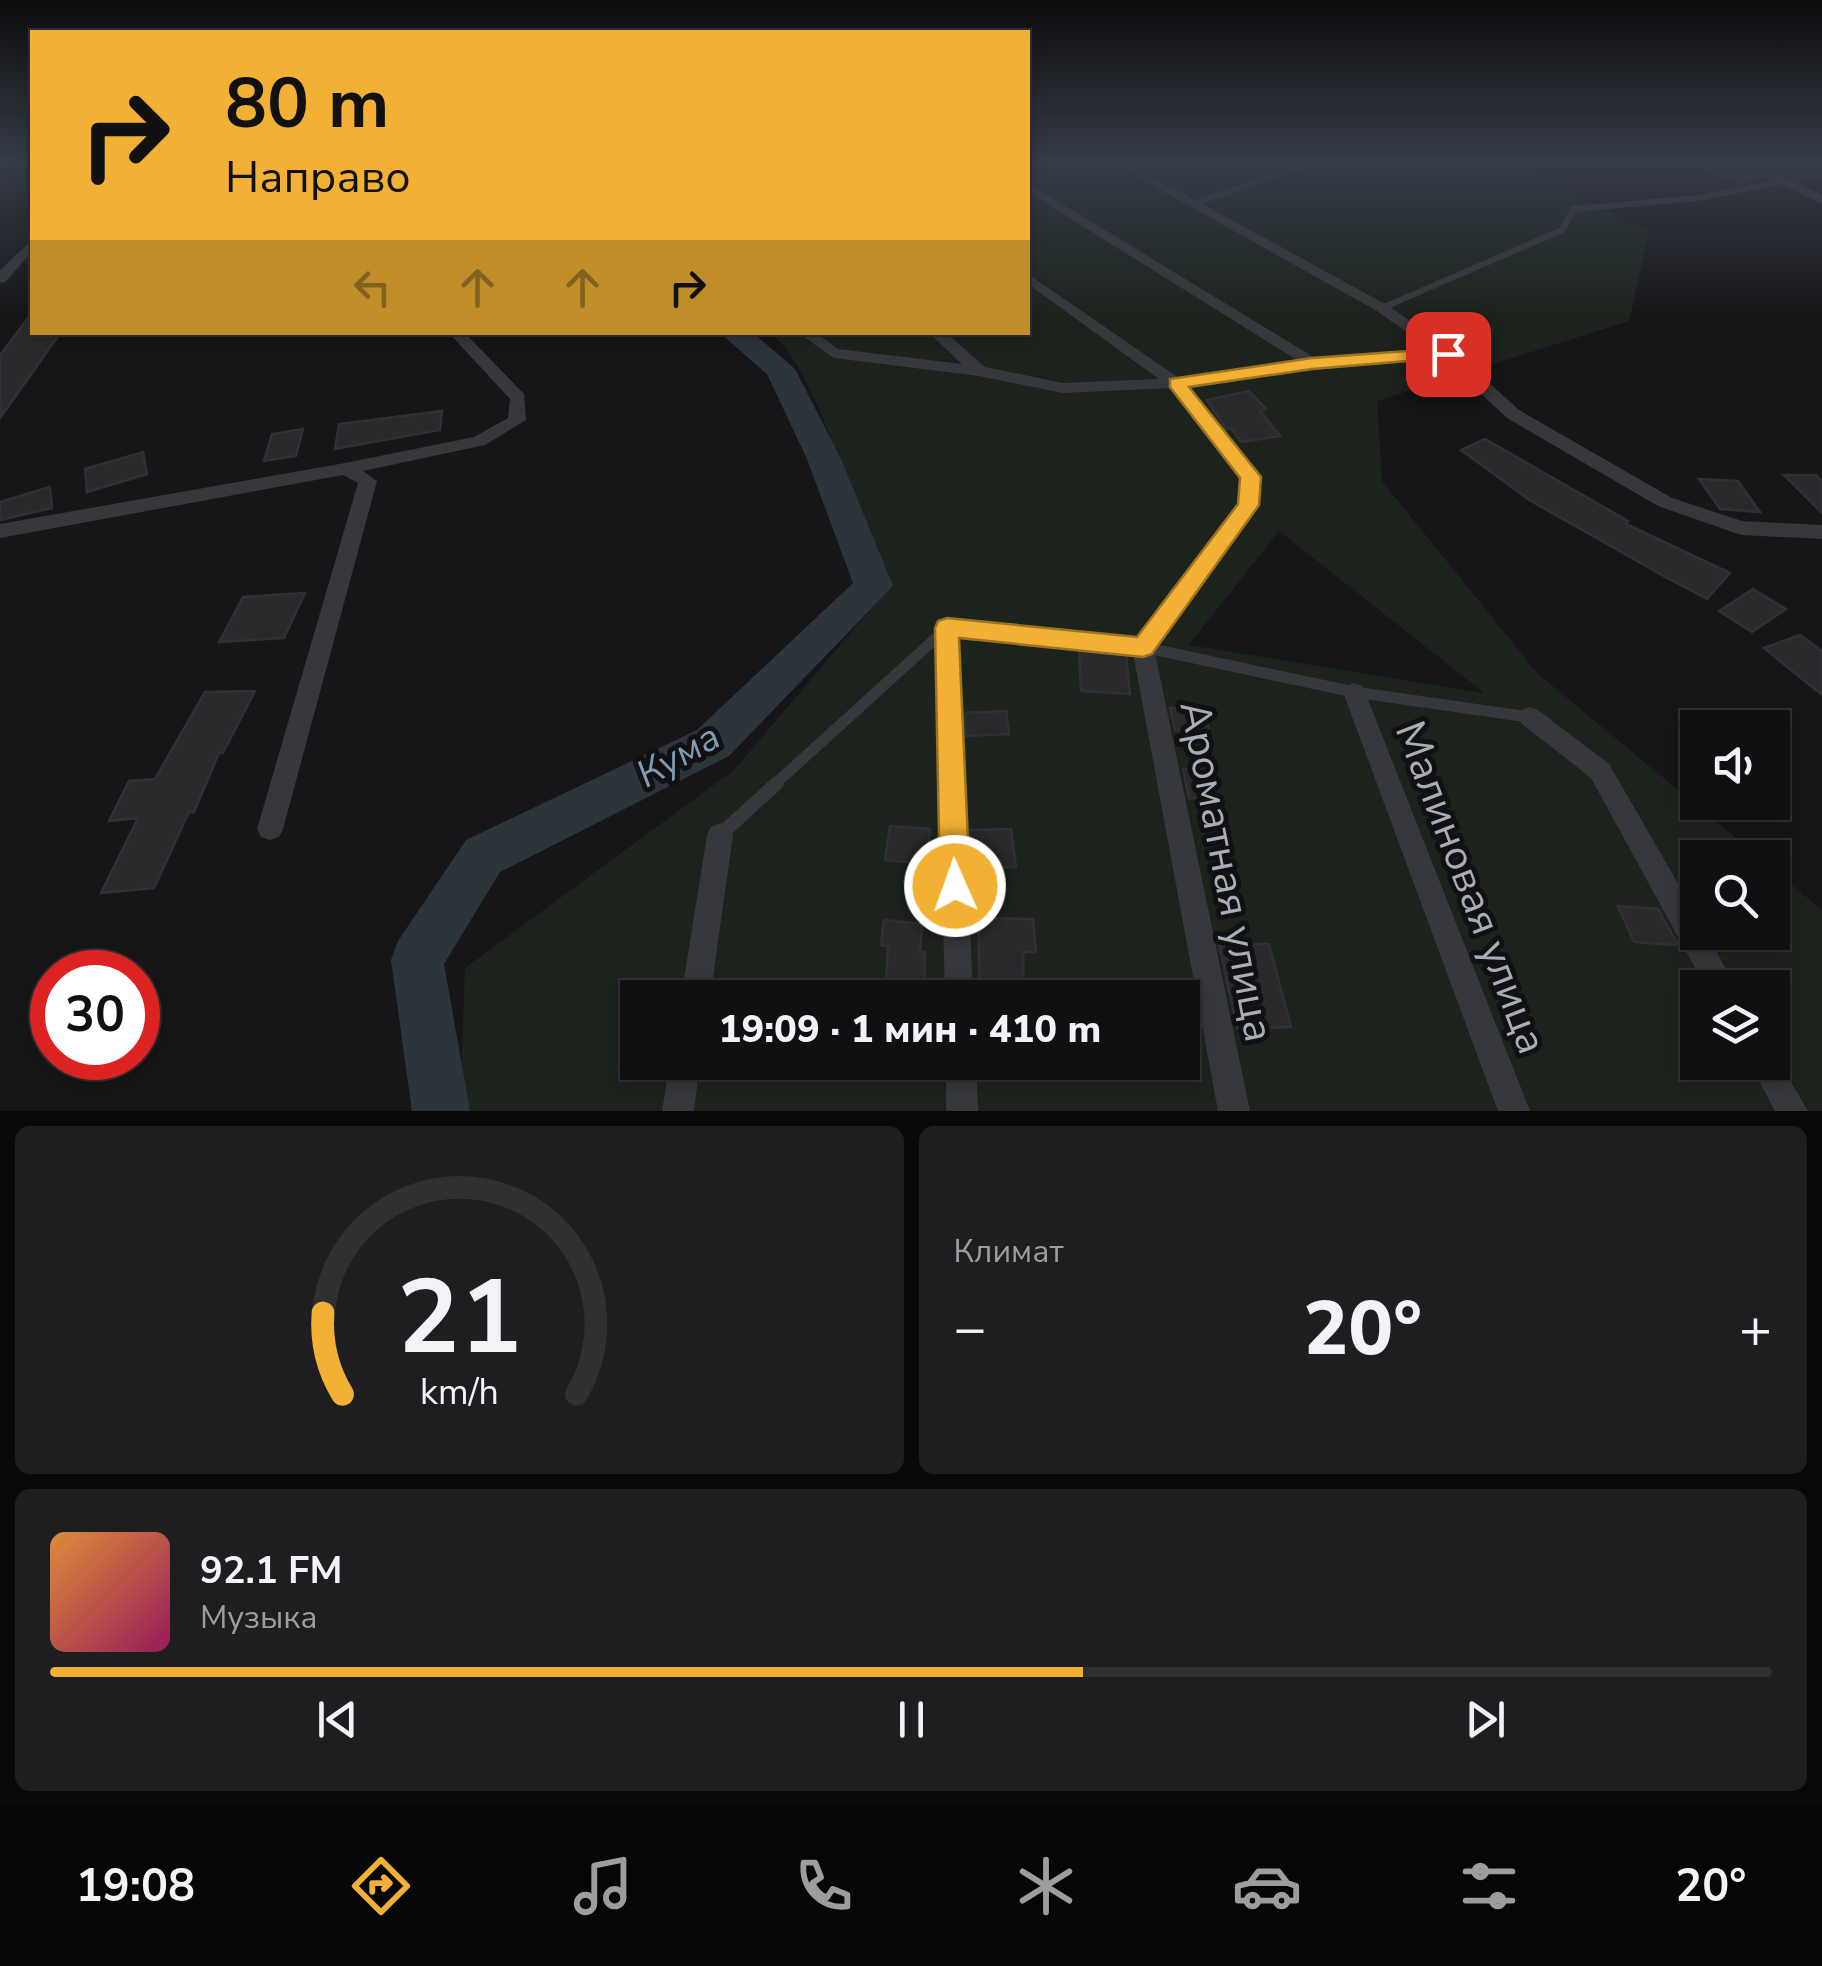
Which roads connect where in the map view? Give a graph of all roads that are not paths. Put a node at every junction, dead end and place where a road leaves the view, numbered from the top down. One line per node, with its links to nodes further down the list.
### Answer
1 (1069, 213): 12 (street)
2 (1208, 213): 7 (street)
3 (1572, 213): 7 (lane)
4 (30, 246): 6 (street)
5 (1030, 279): 14 (street)
6 (0, 280)
7 (1382, 308): 11 (street)
8 (458, 335): 15 (street)
9 (808, 335): 13 (street)
10 (937, 335): 13 (street)
11 (1448, 354): 12 (street); 17 (street)
12 (1312, 364): 14 (street)
13 (979, 371): 14 (street)
14 (1176, 383): 19 (street)
15 (345, 469): 16 (street); 22 (street)
16 (0, 531)
17 (1822, 532)
18 (947, 628): 19 (lane); 23 (lane); 26 (street)
19 (1143, 647): 20 (lane); 32 (street, Ароматная улица)
20 (1354, 692): 21 (lane); 33 (street, Малиновая улица)
21 (1530, 717): 24 (street)
22 (270, 829)
23 (720, 835): 25 (street)
24 (1712, 970)
25 (698, 980)
26 (957, 980)
27 (682, 1080): 30 (street)
28 (961, 1080): 31 (street)
29 (1774, 1080): 34 (street)
30 (678, 1111)
31 (962, 1111)
32 (1234, 1111)
33 (1514, 1111)
34 (1792, 1111)

